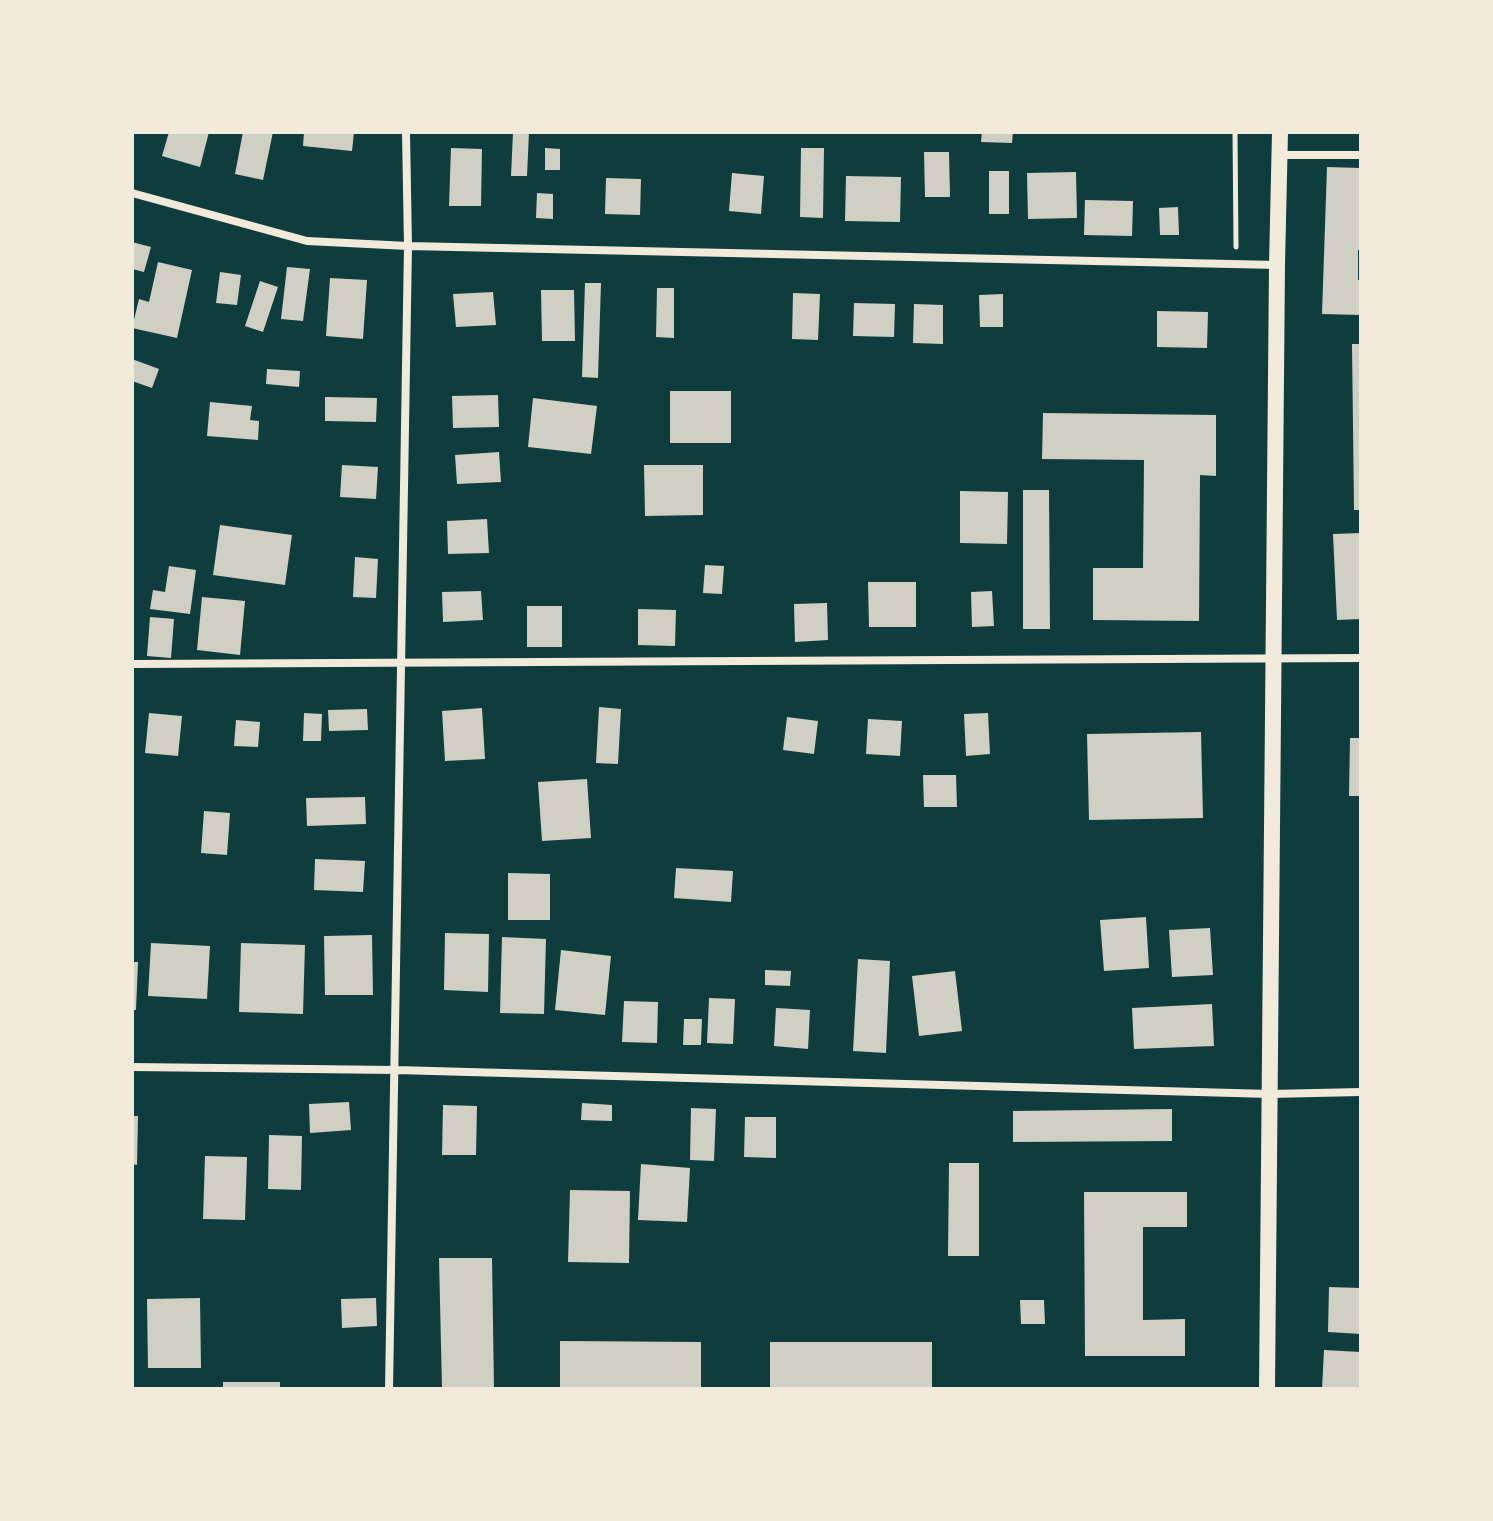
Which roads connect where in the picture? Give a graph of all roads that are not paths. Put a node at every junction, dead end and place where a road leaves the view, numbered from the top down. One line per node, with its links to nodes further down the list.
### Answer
1 (406, 132): 6 (street)
2 (1280, 132): 3 (main road)
3 (1280, 155): 4 (street); 7 (main road)
4 (1361, 155)
5 (132, 193): 6 (street)
6 (408, 246): 7 (street); 10 (street)
7 (1277, 265): 9 (main road)
8 (1361, 658): 9 (street)
9 (1274, 659): 10 (street); 15 (main road)
10 (402, 662): 11 (street); 13 (street)
11 (132, 664)
12 (132, 1067): 13 (street)
13 (396, 1070): 15 (street); 16 (street)
14 (1361, 1092): 15 (street)
15 (1270, 1094): 17 (main road)
16 (389, 1389)
17 (1267, 1389)

